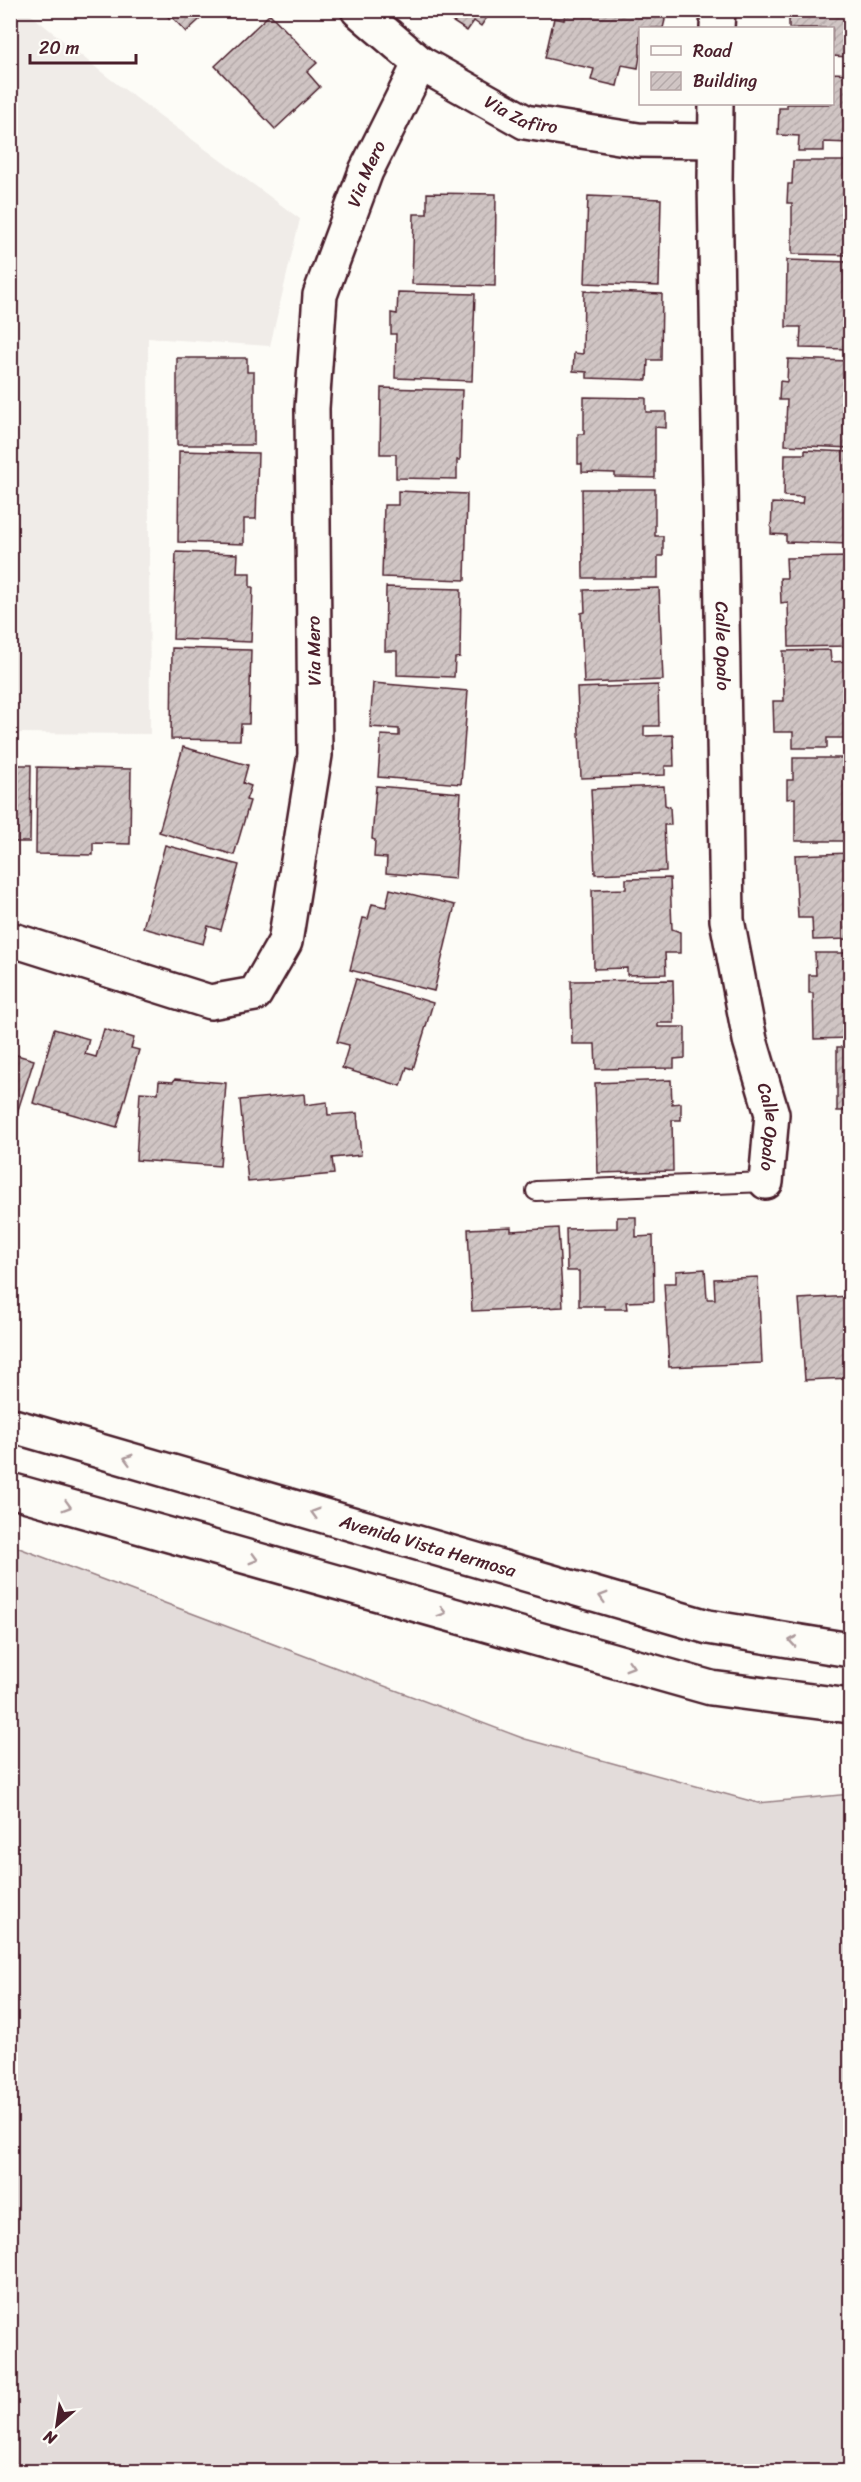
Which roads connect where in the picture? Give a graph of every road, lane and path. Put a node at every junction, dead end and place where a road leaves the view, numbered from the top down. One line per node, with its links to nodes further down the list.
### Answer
1 (358, 10): 4 (street, Via Zafiro)
2 (717, 10): 3 (street)
3 (717, 27)
4 (420, 63): 6 (street, Via Zafiro); 7 (street, Via Mero)
5 (716, 105): 6 (street, Calle Opalo)
6 (715, 141): 8 (street, Calle Opalo)
7 (10, 939)
8 (766, 1182): 9 (lane)
9 (536, 1191)
10 (10, 1425): 12 (street, Avenida Vista Hermosa, one-way to 10)
11 (10, 1490): 13 (street, one-way to 13)
12 (850, 1650)
13 (850, 1706)

